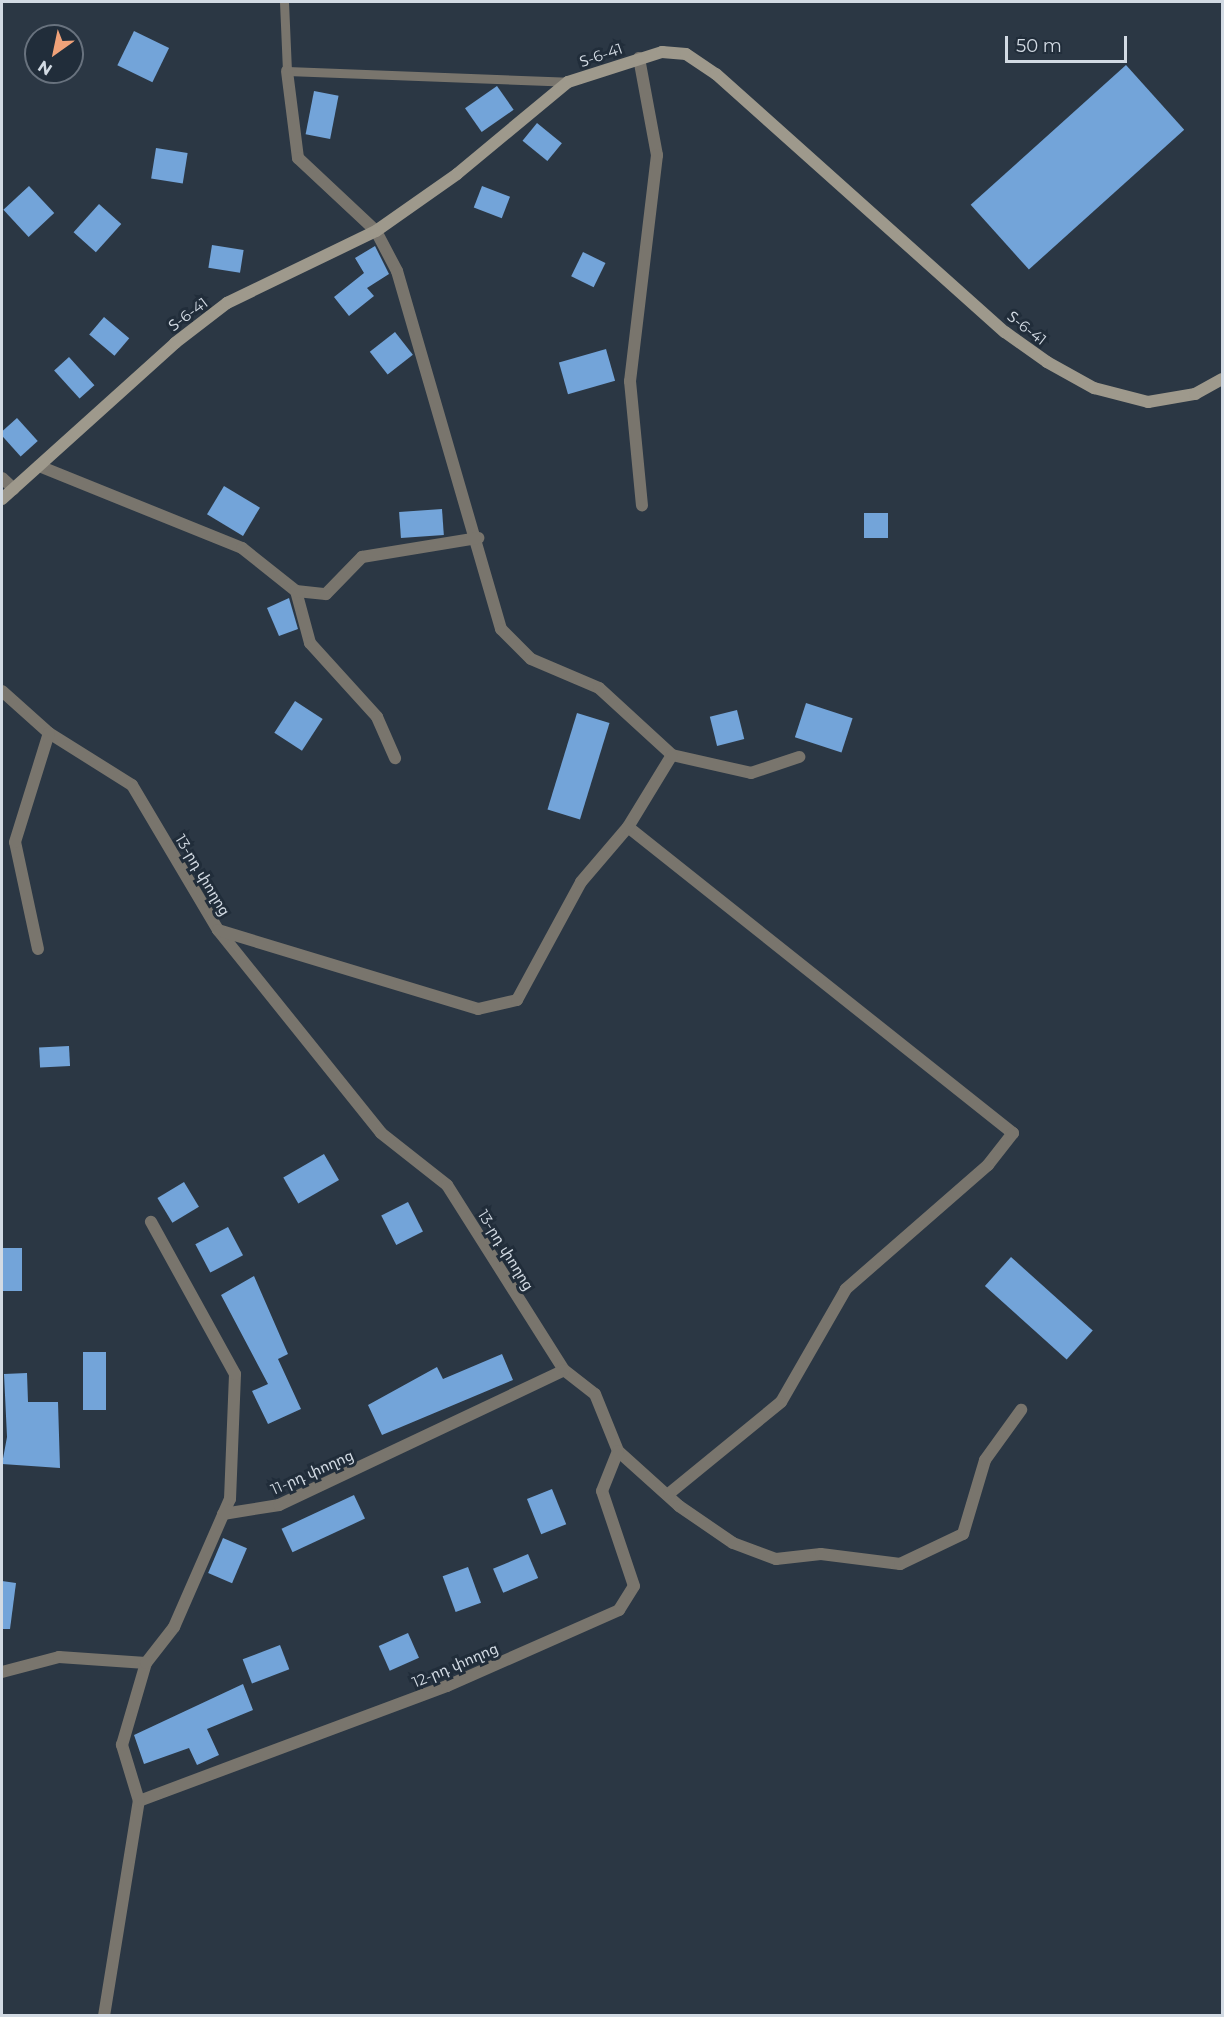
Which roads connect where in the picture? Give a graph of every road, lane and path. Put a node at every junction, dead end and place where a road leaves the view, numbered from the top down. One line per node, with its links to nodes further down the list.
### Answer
1 (284, 2): 3 (lane)
2 (639, 58): 4 (main road, Տ-6-41 / Տ-6-41); 6 (main road, Տ-6-41 / Տ-6-41); 11 (street)
3 (287, 71): 4 (lane); 5 (street)
4 (568, 82): 5 (main road, Տ-6-41 / Տ-6-41)
5 (376, 231): 7 (main road, Տ-6-41 / Տ-6-41); 12 (street)
6 (1222, 379)
7 (39, 466): 9 (main road, Տ-6-41 / Տ-6-41); 13 (street)
8 (2, 478): 9 (street)
9 (14, 489): 10 (main road, Տ-6-41 / Տ-6-41)
10 (2, 499)
11 (642, 505)
12 (478, 538): 13 (street); 16 (street)
13 (296, 591): 18 (street)
14 (2, 691): 15 (street, 13-րդ փողոց)
15 (49, 733): 20 (street, 13-րդ փողոց); 21 (street)
16 (672, 755): 17 (street); 19 (street)
17 (798, 757)
18 (395, 758)
19 (628, 827): 20 (street); 26 (street)
20 (218, 930): 23 (street, 13-րդ փողոց)
21 (38, 949)
22 (151, 1222): 27 (street)
23 (564, 1370): 25 (street, 13-րդ փողոց); 27 (street, 11-րդ փողոց)
24 (1021, 1410): 26 (street, 13-րդ փողոց)
25 (618, 1451): 26 (street, 13-րդ փողոց); 30 (street, 12-րդ փողոց)
26 (670, 1494)
27 (223, 1514): 28 (street)
28 (146, 1663): 29 (street); 30 (street)
29 (2, 1672)
30 (139, 1801): 31 (street)
31 (104, 2016)

